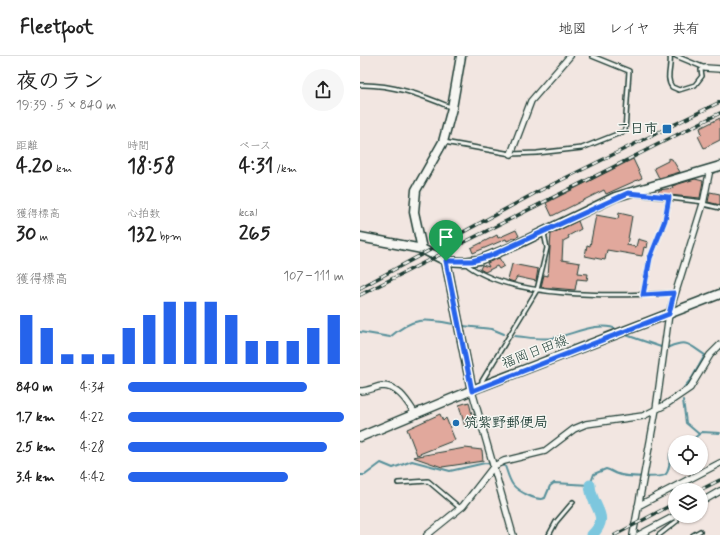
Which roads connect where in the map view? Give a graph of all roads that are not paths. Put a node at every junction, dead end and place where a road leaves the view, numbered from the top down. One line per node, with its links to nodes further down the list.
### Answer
1 (461, 56): 9 (main road)
2 (570, 56): 11 (street)
3 (592, 56): 11 (lane)
4 (670, 56): 6 (lane)
5 (676, 56): 6 (lane)
6 (706, 68): 7 (street)
7 (720, 68)
8 (360, 85): 9 (lane)
9 (452, 108): 10 (main road)
10 (443, 142): 11 (lane); 20 (main road)
11 (511, 154)
12 (720, 166): 13 (main road)
13 (710, 169): 14 (main road); 16 (street)
14 (628, 193): 15 (lane); 18 (main road)
15 (669, 197): 16 (lane); 26 (lane)
16 (703, 203): 17 (lane); 24 (street)
17 (720, 208)
18 (543, 231): 22 (main road); 23 (lane)
19 (360, 237): 20 (main road)
20 (422, 249): 21 (main road)
21 (446, 261): 22 (main road); 31 (main road)
22 (463, 262): 23 (lane)
23 (537, 290): 26 (lane); 29 (lane)
24 (674, 293): 26 (lane); 27 (street)
25 (720, 294): 27 (main road, 福岡日田線)
26 (643, 295)
27 (669, 314): 29 (main road, 福岡日田線); 32 (street)
28 (720, 345): 32 (street)
29 (482, 386): 31 (main road, 福岡日田線)
30 (360, 390): 33 (street)
31 (472, 391): 33 (main road, 福岡日田線); 36 (street)
32 (656, 410): 36 (street); 41 (street)
33 (416, 415): 34 (main road, 福岡日田線)
34 (360, 437)
35 (720, 463): 41 (street)
36 (494, 466): 42 (street); 47 (street)
37 (398, 483): 42 (lane)
38 (720, 492): 39 (street)
39 (708, 498)
40 (573, 502): 48 (lane)
41 (638, 506): 49 (street)
42 (460, 508): 46 (street)
43 (668, 520): 50 (street)
44 (674, 523): 51 (lane)
45 (700, 531): 52 (lane)
46 (427, 535)
47 (513, 535)
48 (549, 535)
49 (633, 535)
50 (640, 535)
51 (659, 535)
52 (693, 535)

